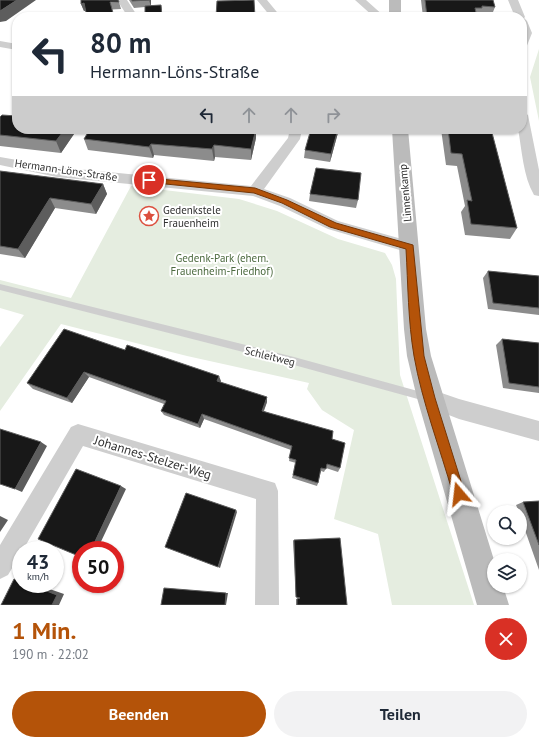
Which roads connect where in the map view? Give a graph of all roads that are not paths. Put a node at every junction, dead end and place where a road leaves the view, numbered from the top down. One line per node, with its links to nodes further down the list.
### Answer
1 (122, 0): 6 (street)
2 (262, 0): 7 (street)
3 (360, 0): 8 (street)
4 (395, 0): 9 (main road)
5 (513, 0): 10 (street)
6 (130, 12)
7 (272, 12)
8 (374, 12)
9 (395, 12)
10 (518, 12)
11 (527, 33): 12 (street)
12 (539, 34)
13 (0, 44): 14 (street)
14 (12, 46)
15 (295, 134): 19 (street)
16 (400, 134): 21 (main road, Linnenkamp)
17 (525, 134): 20 (street)
18 (0, 161): 19 (street, Hermann-Löns-Straße)
19 (255, 191): 21 (street, Hermann-Löns-Straße)
20 (539, 191)
21 (410, 247): 23 (main road, Linnenkamp)
22 (0, 287): 23 (lane, Schleitweg)
23 (430, 398): 24 (street, Schleitweg); 27 (main road, Linnenkamp)
24 (539, 431)
25 (0, 567): 26 (street, Johannes-Stelzer-Weg)
26 (267, 605)
27 (493, 605)

